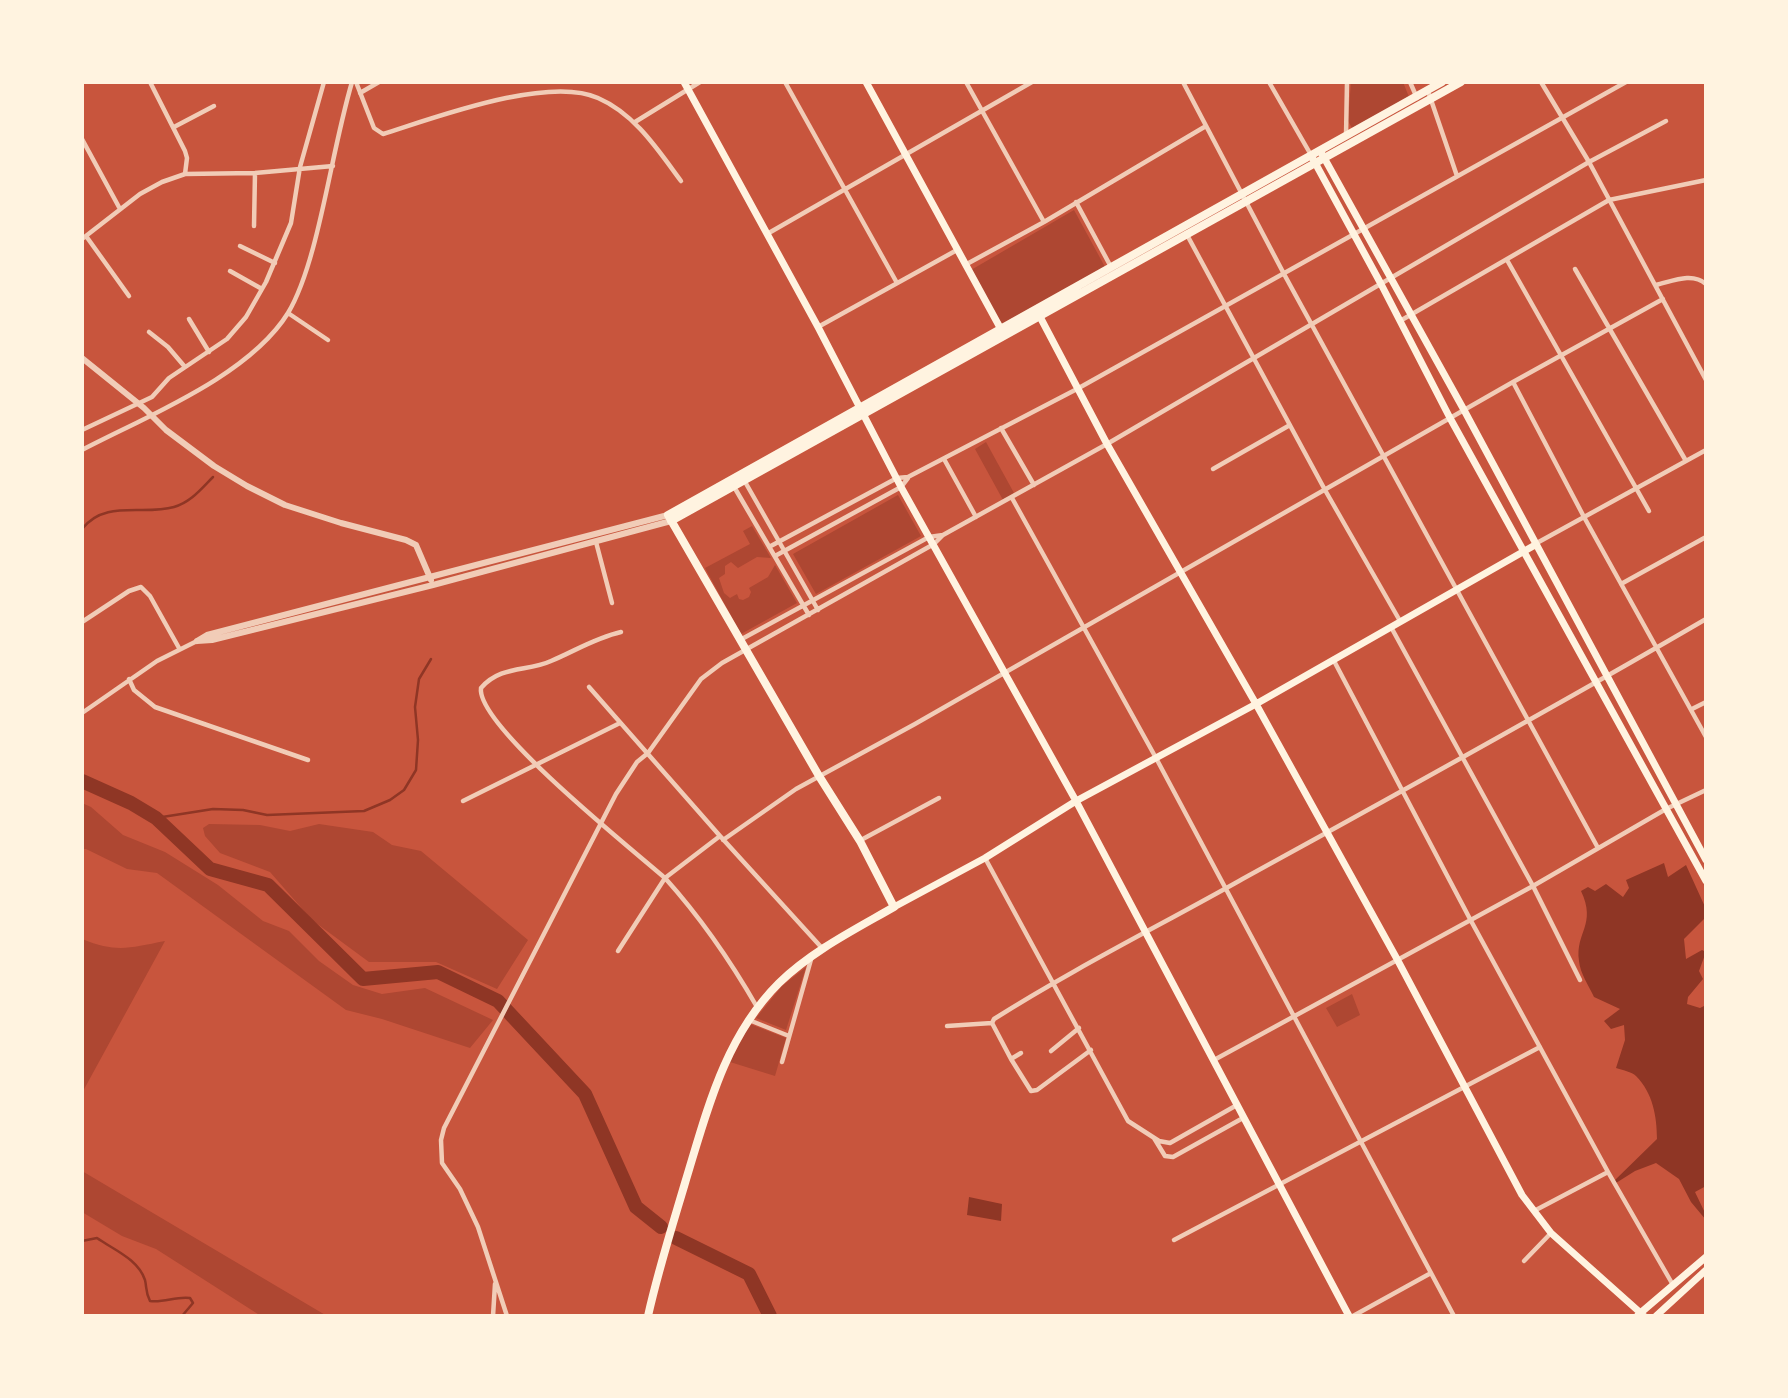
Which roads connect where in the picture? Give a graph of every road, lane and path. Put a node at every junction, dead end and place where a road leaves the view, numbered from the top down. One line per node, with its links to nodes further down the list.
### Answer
1 (150, 82): 28 (street)
2 (324, 82): 36 (street)
3 (354, 82): 19 (street); 35 (street)
4 (379, 82): 19 (street)
5 (699, 82): 18 (street)
6 (785, 82): 42 (street)
7 (866, 82): 32 (main road)
8 (966, 82): 23 (street)
9 (1032, 82): 23 (street)
10 (1183, 82): 27 (street)
11 (1269, 82): 33 (street)
12 (1347, 82): 29 (street)
13 (1410, 82): 21 (street)
14 (1461, 82): 17 (main road)
15 (1541, 82): 24 (street)
16 (1626, 82): 24 (street)
17 (1444, 85): 20 (main road)
18 (686, 86): 26 (street); 51 (main road)
19 (360, 93): 26 (street)
20 (1429, 94): 21 (main road); 39 (street)
21 (1418, 101): 29 (main road); 31 (main road)
22 (214, 106): 28 (street)
23 (981, 111): 32 (street); 47 (street)
24 (1562, 117): 34 (street); 39 (street)
25 (1666, 121): 34 (street)
26 (634, 122): 41 (street)
27 (1206, 126): 43 (street); 45 (street)
28 (174, 127): 38 (street)
29 (1346, 136): 31 (main road)
30 (82, 139): 46 (street)
31 (1322, 154): 33 (main road); 49 (main road)
32 (905, 155): 42 (street); 55 (main road)
33 (1313, 159): 43 (main road); 52 (main road)
34 (1589, 162): 44 (street); 63 (street)
35 (333, 166): 36 (street); 72 (street)
36 (300, 167): 37 (street); 57 (street)
37 (255, 173): 38 (street); 48 (street)
38 (185, 174): 46 (street)
39 (1457, 176): 49 (street)
40 (1706, 180): 44 (street)
41 (681, 181)
42 (845, 189): 51 (street); 64 (street)
43 (1243, 198): 50 (main road); 62 (street)
44 (1609, 200): 56 (street); 67 (street)
45 (1076, 202): 47 (street); 60 (street)
46 (120, 210): 53 (street)
47 (1044, 222): 58 (street)
48 (254, 226)
49 (1363, 229): 52 (street); 63 (main road)
50 (1185, 231): 60 (main road); 71 (street)
51 (767, 234): 78 (main road)
52 (1355, 234): 62 (street); 65 (main road)
53 (84, 237): 69 (street)
54 (240, 246): 57 (street)
55 (957, 250): 58 (main road); 64 (street)
56 (1507, 260): 74 (street); 84 (street)
57 (275, 263): 68 (street)
58 (965, 265): 81 (main road)
59 (1575, 269): 79 (street)
60 (1113, 270): 73 (main road)
61 (230, 271): 68 (street)
62 (1284, 274): 71 (street); 77 (street)
63 (1390, 279): 65 (street); 74 (main road)
64 (897, 283): 78 (street)
65 (1381, 284): 76 (main road); 77 (street)
66 (1706, 284): 67 (street)
67 (1656, 285): 70 (street)
68 (262, 289): 83 (street)
69 (129, 296)
70 (1663, 299): 79 (street); 88 (street)
71 (1225, 306): 86 (street); 90 (street)
72 (288, 313): 82 (street); 94 (street)
73 (1038, 313): 81 (main road); 90 (main road)
74 (1410, 316): 76 (street); 92 (main road)
75 (189, 319): 83 (street)
76 (1401, 321): 95 (main road)
77 (1312, 324): 86 (street); 102 (street)
78 (818, 327): 93 (main road)
79 (1611, 327): 84 (street); 104 (street)
80 (149, 332): 87 (street)
81 (1003, 333): 93 (main road)
82 (328, 340)
83 (209, 352): 87 (street)
84 (1562, 355): 89 (street); 112 (street)
85 (82, 358): 91 (street)
86 (1253, 358): 96 (street); 99 (street)
87 (186, 367): 91 (street)
88 (1706, 380)
89 (1513, 382): 92 (street); 117 (street)
90 (1077, 389): 97 (street); 99 (main road)
91 (138, 404): 94 (street); 98 (street)
92 (1464, 410): 95 (street); 124 (main road)
93 (861, 412): 107 (main road); 108 (main road)
94 (150, 415): 100 (street); 131 (street)
95 (1450, 418): 102 (street); 127 (main road)
96 (1290, 425): 105 (street); 113 (street)
97 (1001, 428): 103 (street); 110 (street)
98 (82, 430)
99 (1107, 444): 110 (street); 130 (main road)
100 (82, 450)
101 (1706, 450): 104 (street)
102 (1385, 456): 113 (street); 134 (street)
103 (944, 459): 106 (street); 116 (street)
104 (1686, 461): 112 (street)
105 (1213, 468)
106 (908, 477): 108 (street); 111 (street)
107 (743, 478): 109 (main road); 122 (street)
108 (897, 478): 111 (main road); 122 (street)
109 (732, 484): 118 (main road); 125 (street)
110 (1034, 485): 114 (street)
111 (901, 487): 121 (main road); 126 (street)
112 (1636, 489): 115 (street); 117 (street)
113 (1325, 490): 130 (street); 144 (street)
114 (1012, 498): 116 (street); 146 (street)
115 (1649, 511)
116 (976, 517): 121 (street)
117 (1584, 517): 124 (street); 132 (street)
118 (669, 518): 119 (street); 149 (main road)
119 (615, 534): 123 (street); 128 (street)
120 (1706, 537): 132 (street)
121 (931, 540): 136 (street); 141 (street); 155 (main road)
122 (779, 541): 125 (street); 126 (street)
123 (596, 542): 128 (street); 138 (street)
124 (1535, 545): 127 (main road); 156 (main road)
125 (769, 547): 129 (street)
126 (785, 550): 129 (street); 136 (street)
127 (1525, 550): 134 (main road); 158 (main road)
128 (533, 555): 131 (street); 133 (street)
129 (775, 556): 139 (street)
130 (1180, 573): 146 (street); 161 (main road)
131 (430, 577): 133 (street); 135 (street)
132 (1621, 584): 152 (street)
133 (433, 585): 137 (street)
134 (1456, 588): 144 (main road); 164 (street)
135 (366, 593): 137 (street); 140 (street)
136 (812, 600): 139 (street); 141 (street)
137 (369, 602): 140 (street)
138 (612, 603)
139 (803, 605): 142 (street); 149 (street)
140 (316, 609): 150 (street)
141 (818, 610): 142 (street)
142 (809, 615): 153 (street)
143 (1706, 619): 152 (street)
144 (1399, 621): 147 (main road)
145 (82, 622): 151 (street)
146 (1082, 627): 155 (street); 169 (street)
147 (1391, 627): 154 (main road); 168 (street)
148 (621, 632): 171 (street)
149 (739, 640): 153 (main road)
150 (197, 641): 151 (street)
151 (179, 648): 157 (street)
152 (1658, 649): 156 (street); 162 (street)
153 (745, 651): 167 (street); 172 (main road)
154 (1334, 659): 161 (main road); 173 (street)
155 (1003, 674): 172 (street); 177 (main road)
156 (1606, 676): 158 (street); 178 (main road)
157 (129, 679): 163 (street); 170 (street)
158 (1596, 680): 164 (street); 179 (main road)
159 (589, 687): 165 (street)
160 (1706, 702): 162 (street)
161 (1256, 704): 169 (main road); 181 (main road)
162 (1692, 709): 166 (street)
163 (82, 713)
164 (1528, 720): 168 (street); 184 (street)
165 (620, 723): 167 (street); 171 (street)
166 (1706, 737)
167 (648, 753): 180 (street); 182 (street)
168 (1463, 757): 173 (street); 189 (street)
169 (1156, 758): 177 (main road); 190 (street)
170 (308, 760)
171 (536, 765): 176 (street); 180 (street)
172 (819, 776): 182 (street); 183 (main road)
173 (1404, 789): 181 (street); 192 (street)
174 (1706, 790): 178 (street)
175 (939, 798): 183 (street)
176 (463, 801)
177 (1076, 801): 185 (main road); 193 (main road)
178 (1675, 804): 179 (street); 186 (main road)
179 (1666, 809): 184 (street); 188 (main road)
180 (601, 822): 187 (street); 229 (street)
181 (1326, 833): 190 (street); 197 (main road)
182 (722, 838): 187 (street); 194 (street)
183 (860, 841): 191 (main road)
184 (1598, 848): 189 (street)
185 (985, 858): 191 (main road); 199 (street)
186 (1706, 860)
187 (665, 877): 195 (street); 200 (street)
188 (1706, 881)
189 (1532, 886): 192 (street); 198 (street)
190 (1225, 889): 193 (street); 201 (street)
191 (894, 907): 194 (main road)
192 (1470, 919): 197 (street); 207 (street)
193 (1145, 931): 199 (street); 212 (main road)
194 (823, 948): 196 (main road)
195 (618, 951)
196 (812, 956): 200 (main road); 206 (street)
197 (1397, 959): 201 (street); 214 (main road)
198 (1580, 980)
199 (1052, 982): 203 (street); 205 (street)
200 (758, 1008): 202 (main road)
201 (1293, 1016): 212 (street); 218 (street)
202 (748, 1020): 206 (street); 234 (main road)
203 (992, 1023): 204 (street); 211 (street)
204 (947, 1026)
205 (1079, 1028): 208 (street); 209 (street)
206 (789, 1036): 213 (street)
207 (1540, 1047): 214 (street); 219 (street)
208 (1091, 1050): 211 (street); 217 (street)
209 (1051, 1051)
210 (1021, 1053): 211 (street)
211 (1011, 1059)
212 (1213, 1060): 215 (main road)
213 (782, 1062)
214 (1465, 1088): 218 (street); 221 (main road)
215 (1237, 1104): 216 (main road); 217 (street)
216 (1244, 1117): 217 (street); 220 (main road)
217 (1153, 1137)
218 (1360, 1142): 220 (street); 228 (street)
219 (1608, 1172): 221 (street); 230 (street)
220 (1280, 1183): 223 (street); 235 (main road)
221 (1534, 1212): 222 (main road)
222 (1551, 1233): 225 (street); 231 (main road)
223 (1174, 1240)
224 (1706, 1258): 226 (main road)
225 (1524, 1261)
226 (1699, 1264): 227 (main road); 230 (main road)
227 (1705, 1270): 237 (main road)
228 (1431, 1273): 235 (street); 236 (street)
229 (495, 1279): 232 (street); 233 (street)
230 (1674, 1285): 231 (main road)
231 (1641, 1315)
232 (493, 1316)
233 (507, 1316)
234 (648, 1316)
235 (1351, 1316)
236 (1454, 1316)
237 (1656, 1316)

